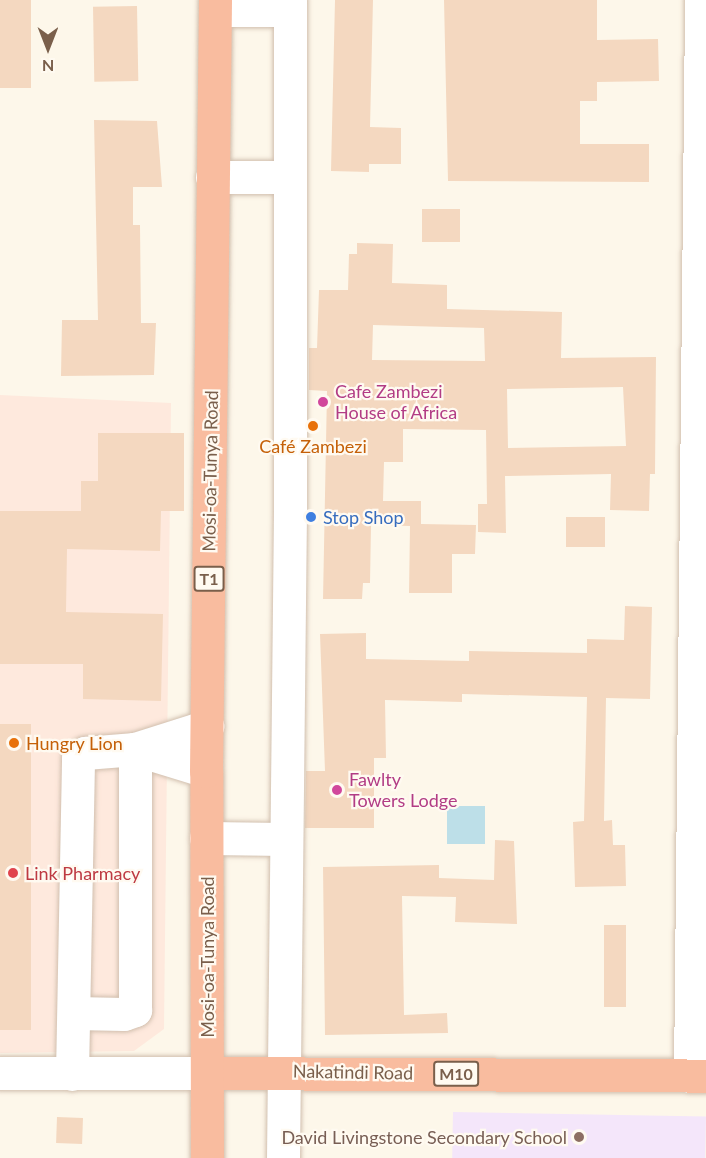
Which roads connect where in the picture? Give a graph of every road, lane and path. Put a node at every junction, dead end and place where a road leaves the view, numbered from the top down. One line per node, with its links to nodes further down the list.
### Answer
1 (701, 0): 16 (street)
2 (215, 5): 3 (street); 4 (highway, Mosi-oa-Tunya Road / T1)
3 (290, 5): 5 (street)
4 (212, 177): 5 (street); 6 (highway, Mosi-oa-Tunya Road / T1)
5 (289, 177): 10 (street)
6 (207, 726): 7 (street); 8 (highway, Mosi-oa-Tunya Road / T1)
7 (135, 749): 8 (street); 11 (street); 11 (street)
8 (206, 771): 9 (highway, Mosi-oa-Tunya Road / T1)
9 (206, 838): 10 (street); 14 (highway, Mosi-oa-Tunya Road / T1)
10 (286, 839): 12 (street)
11 (74, 1013): 15 (street)
12 (282, 1072): 14 (highway, Nakatindi Road / M10); 16 (highway, Nakatindi Road / M10); 18 (street)
13 (0, 1073): 15 (street, Nakatindi Road)
14 (207, 1073): 15 (street, Nakatindi Road); 17 (highway, Mosi-oa-Tunya Road / T1)
15 (72, 1074)
16 (698, 1076)
17 (207, 1158)
18 (283, 1158)

